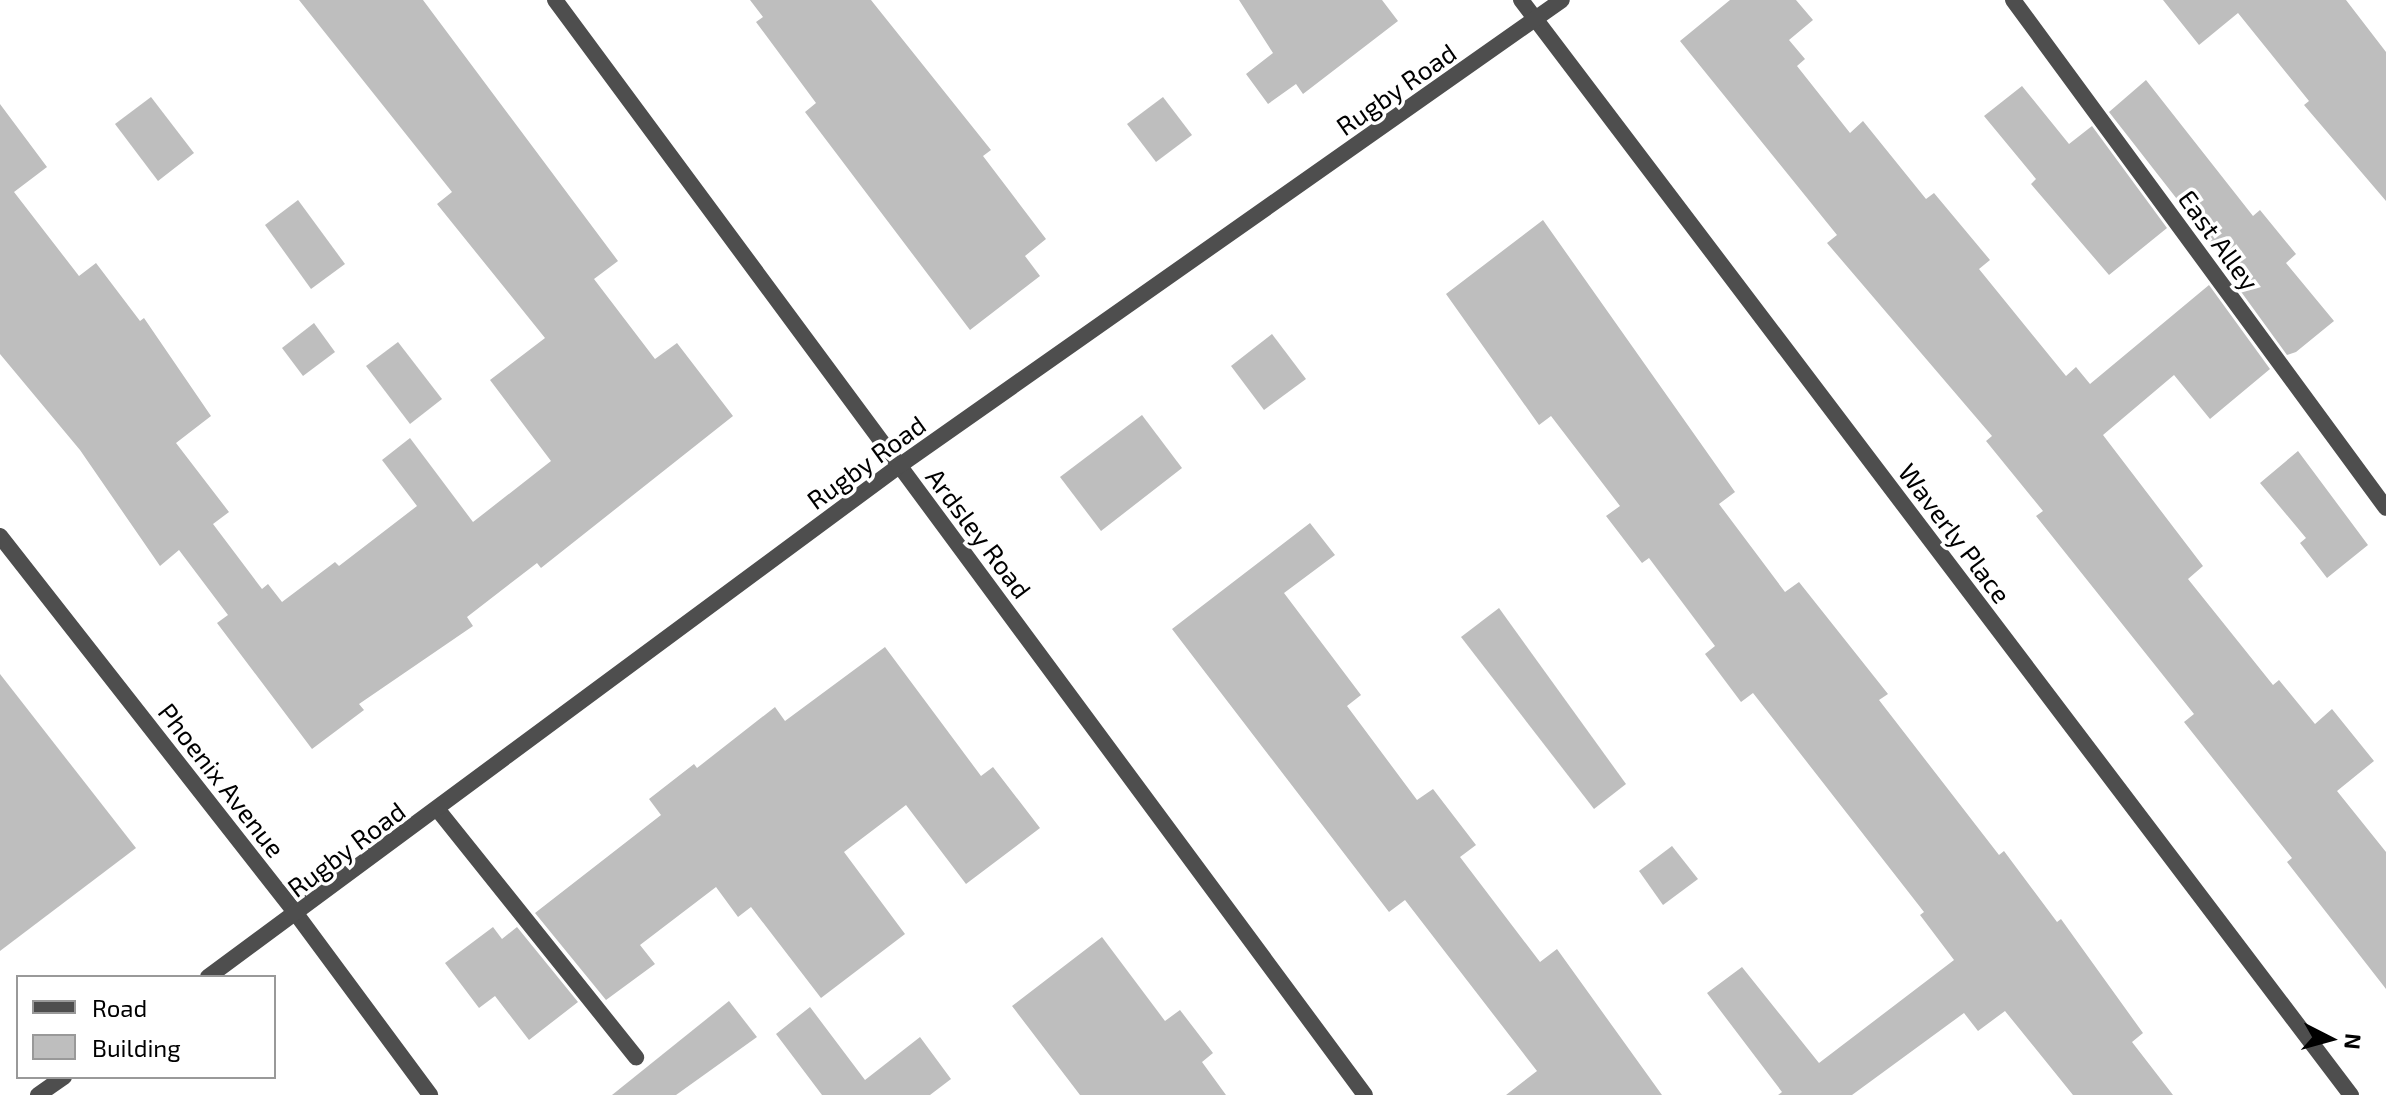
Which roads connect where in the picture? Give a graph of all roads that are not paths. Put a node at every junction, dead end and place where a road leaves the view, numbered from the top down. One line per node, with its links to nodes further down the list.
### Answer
1 (555, 0): 6 (street, Ardsley Road)
2 (1521, 0): 5 (street, Waverly Place)
3 (1562, 0): 5 (street, Rugby Road)
4 (2013, 0): 7 (street, East Alley)
5 (1536, 20): 6 (street, Rugby Road); 17 (street, Waverly Place)
6 (899, 466): 9 (street, Rugby Road); 16 (street, Ardsley Road)
7 (2386, 508)
8 (0, 536): 10 (street, Phoenix Avenue)
9 (438, 810): 10 (street, Rugby Road); 12 (street)
10 (297, 915): 11 (street, Rugby Road); 15 (street, Phoenix Avenue)
11 (211, 975)
12 (636, 1057)
13 (61, 1079): 14 (street)
14 (38, 1095)
15 (430, 1095)
16 (1365, 1095)
17 (2351, 1095)

